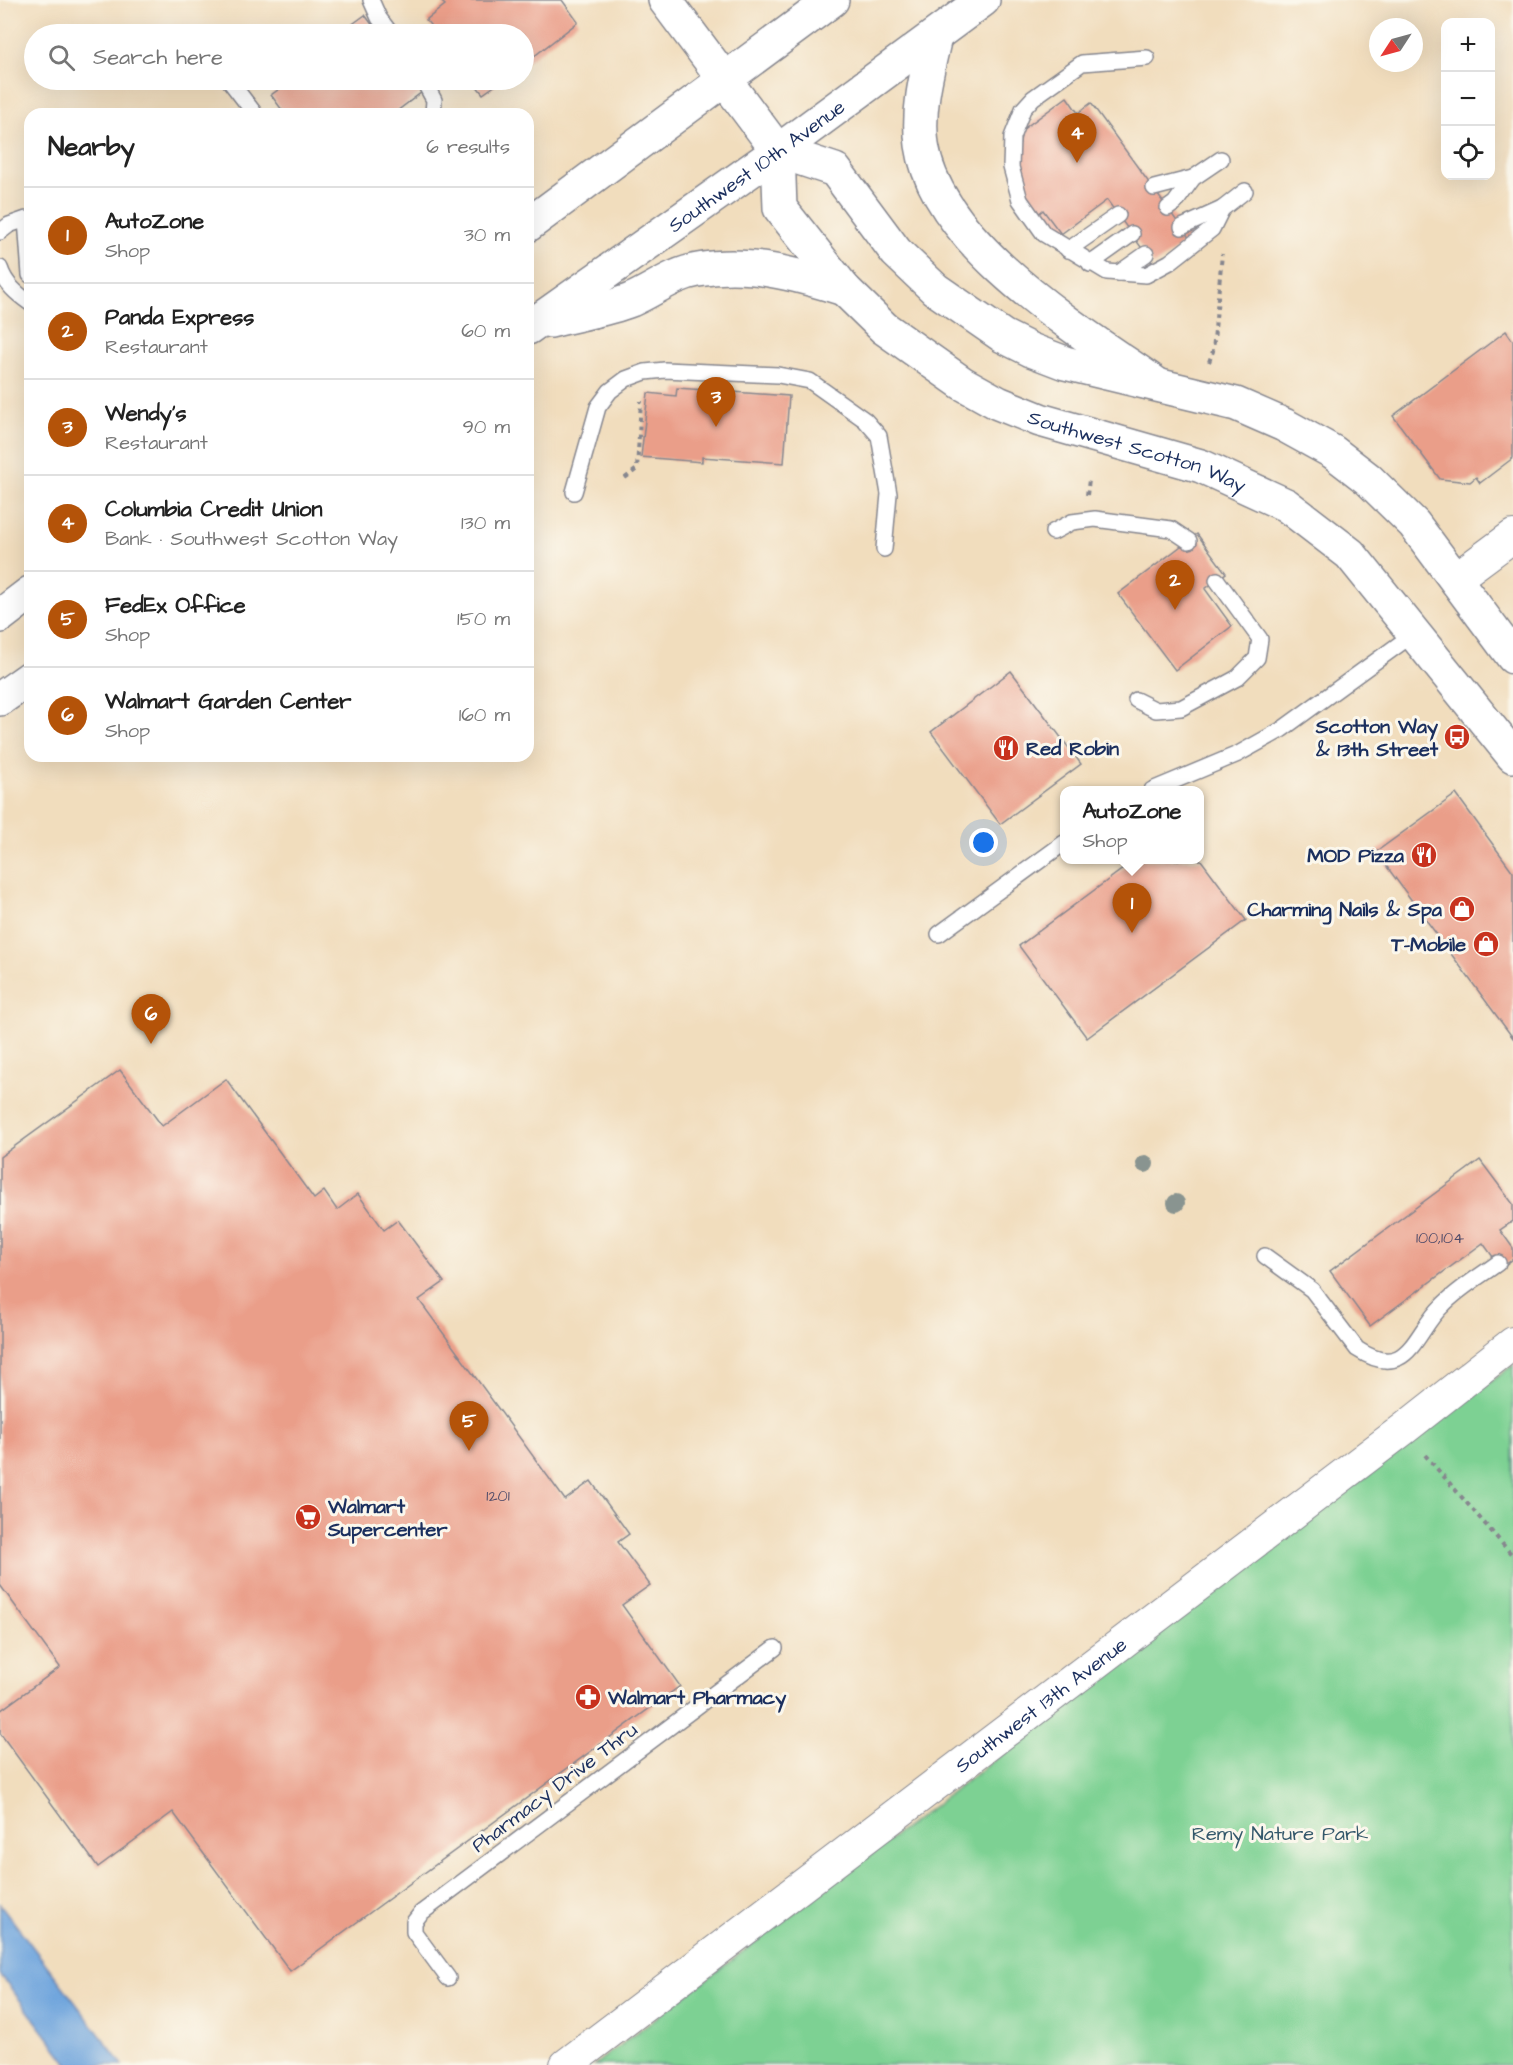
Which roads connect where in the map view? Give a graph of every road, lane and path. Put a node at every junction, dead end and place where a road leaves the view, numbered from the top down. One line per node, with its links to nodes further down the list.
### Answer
1 (371, 0): 5 (lane)
2 (665, 0): 8 (main road)
3 (832, 0): 8 (main road)
4 (983, 0): 6 (main road, Southwest 10th Avenue)
5 (384, 24)
6 (934, 37): 13 (main road, Southwest 10th Avenue); 35 (main road)
7 (1147, 58): 26 (lane)
8 (724, 80): 13 (main road); 22 (main road)
9 (237, 90): 11 (lane)
10 (428, 90): 12 (lane)
11 (250, 108)
12 (433, 108)
13 (778, 151): 31 (main road, Southwest Scotton Way); 33 (main road, Southwest 10th Avenue); 35 (main road)
14 (1221, 159): 15 (lane)
15 (1193, 178): 16 (lane); 18 (lane)
16 (1154, 188)
17 (1245, 191): 19 (lane)
18 (1168, 208)
19 (1222, 209): 23 (lane); 30 (lane)
20 (1118, 214): 26 (lane)
21 (24, 220): 24 (lane)
22 (534, 221)
23 (1182, 227)
24 (0, 232)
25 (1132, 234): 28 (lane)
26 (1068, 250): 28 (lane)
27 (1146, 254): 30 (lane)
28 (1090, 264): 30 (lane)
29 (0, 268): 32 (lane)
30 (1119, 273)
31 (843, 289): 34 (main road); 47 (main road, Southwest Scotton Way)
32 (24, 299)
33 (534, 324)
34 (534, 326)
35 (1155, 383): 43 (main road)
36 (642, 394): 37 (path)
37 (625, 478)
38 (574, 492): 42 (lane)
39 (1053, 532): 41 (lane)
40 (1513, 536): 43 (street)
41 (1189, 541)
42 (884, 549)
43 (1455, 579): 48 (main road)
44 (1217, 580): 51 (lane)
45 (24, 598): 46 (main road)
46 (0, 616)
47 (1416, 632): 52 (main road, Southwest Scotton Way); 53 (lane)
48 (1513, 657)
49 (24, 682): 50 (main road)
50 (0, 699)
51 (1136, 700)
52 (1513, 756)
53 (1162, 786)
54 (1060, 847): 55 (lane)
55 (939, 934)
56 (1265, 1257): 57 (lane)
57 (1498, 1263)
58 (1513, 1342): 59 (street, Southwest 13th Avenue)
59 (1405, 1428): 60 (path); 63 (street, Southwest 13th Avenue)
60 (1513, 1556)
61 (775, 1648): 62 (lane, Pharmacy Drive Thru)
62 (448, 1978)
63 (566, 2065)

